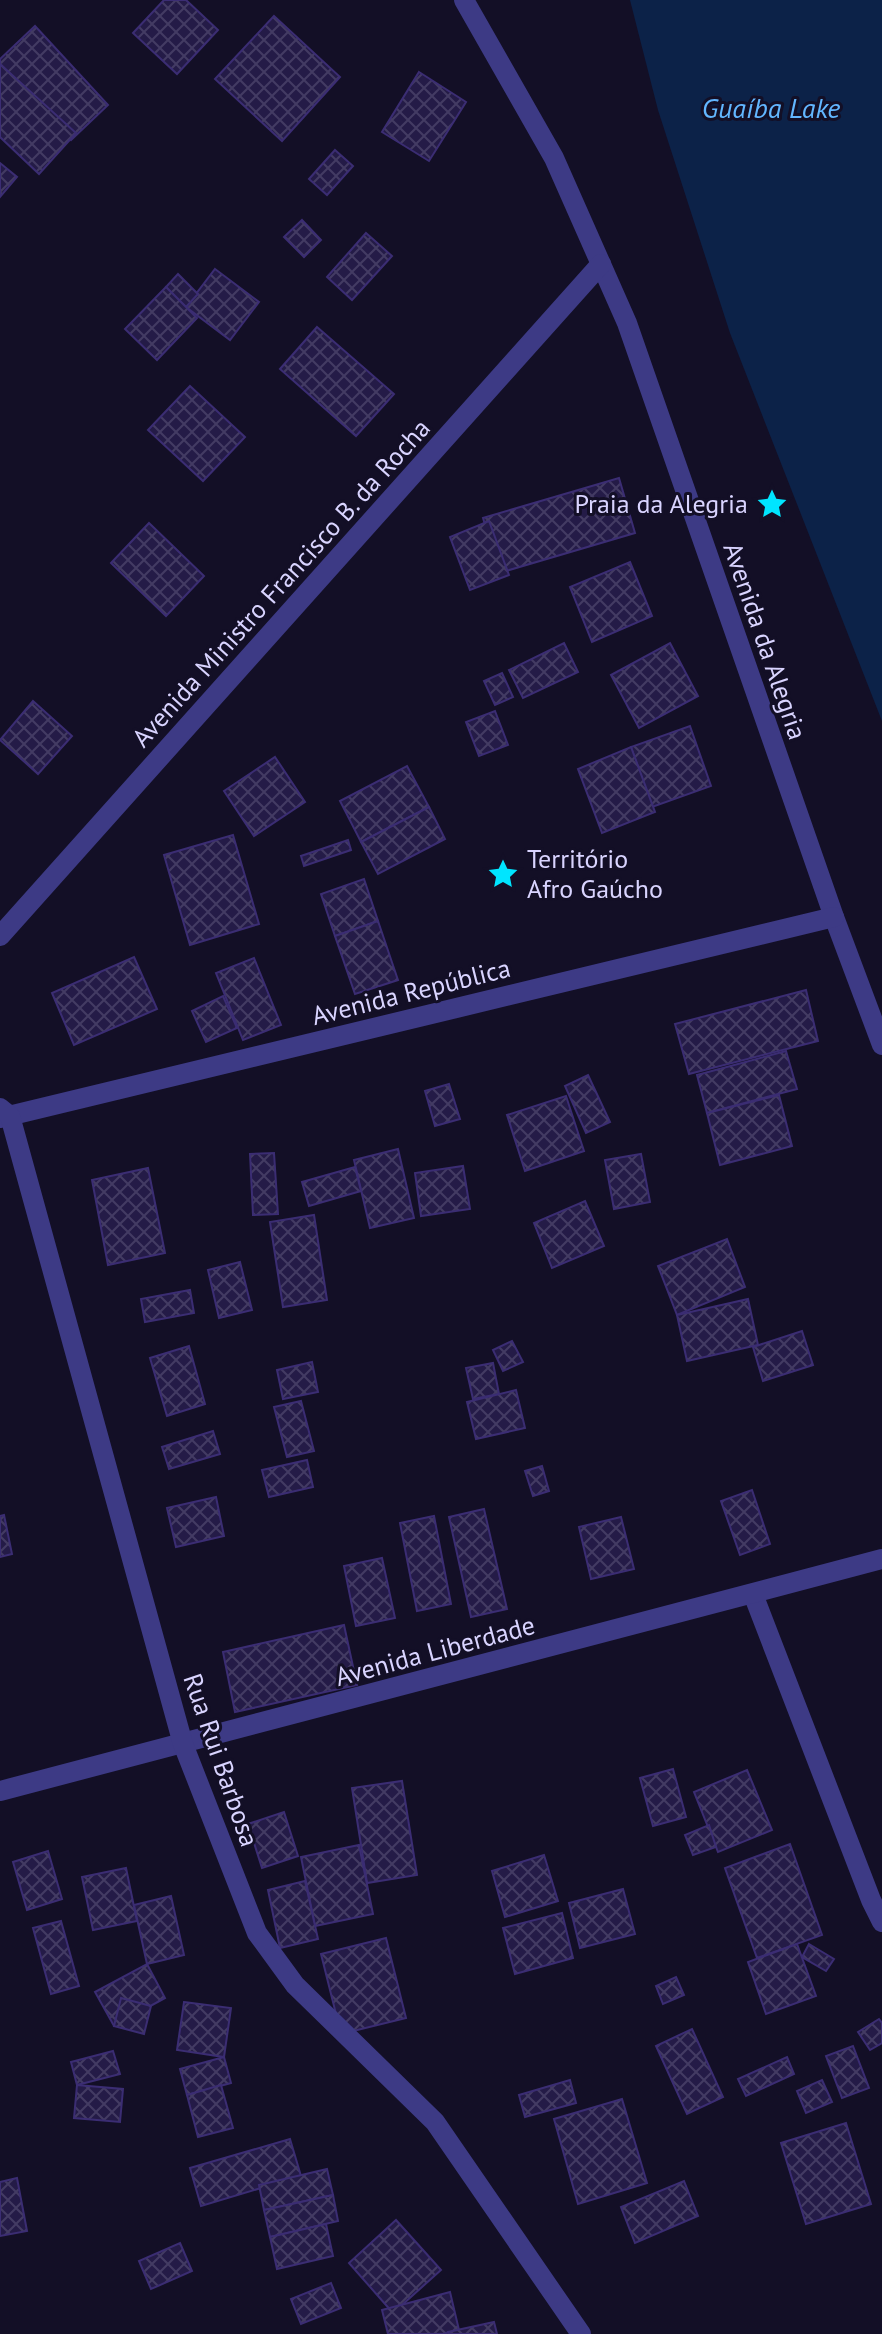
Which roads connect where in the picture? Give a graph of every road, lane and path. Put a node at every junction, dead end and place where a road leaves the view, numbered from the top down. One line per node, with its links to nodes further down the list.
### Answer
1 (464, 0): 2 (street, Avenida da Alegria)
2 (601, 264): 3 (street, Avenida da Alegria); 4 (street, Avenida Ministro Francisco B. da Rocha)
3 (834, 917): 5 (street, Avenida da Alegria); 6 (street, Avenida República)
4 (0, 936)
5 (882, 1045)
6 (3, 1114): 9 (street, Rua Rui Barbosa)
7 (882, 1559): 8 (street, Avenida Liberdade)
8 (753, 1594): 9 (street, Avenida Liberdade); 11 (street)
9 (183, 1744): 10 (street, Avenida Liberdade); 12 (street, Rua Rui Barbosa)
10 (0, 1791)
11 (882, 1922)
12 (581, 2334)

